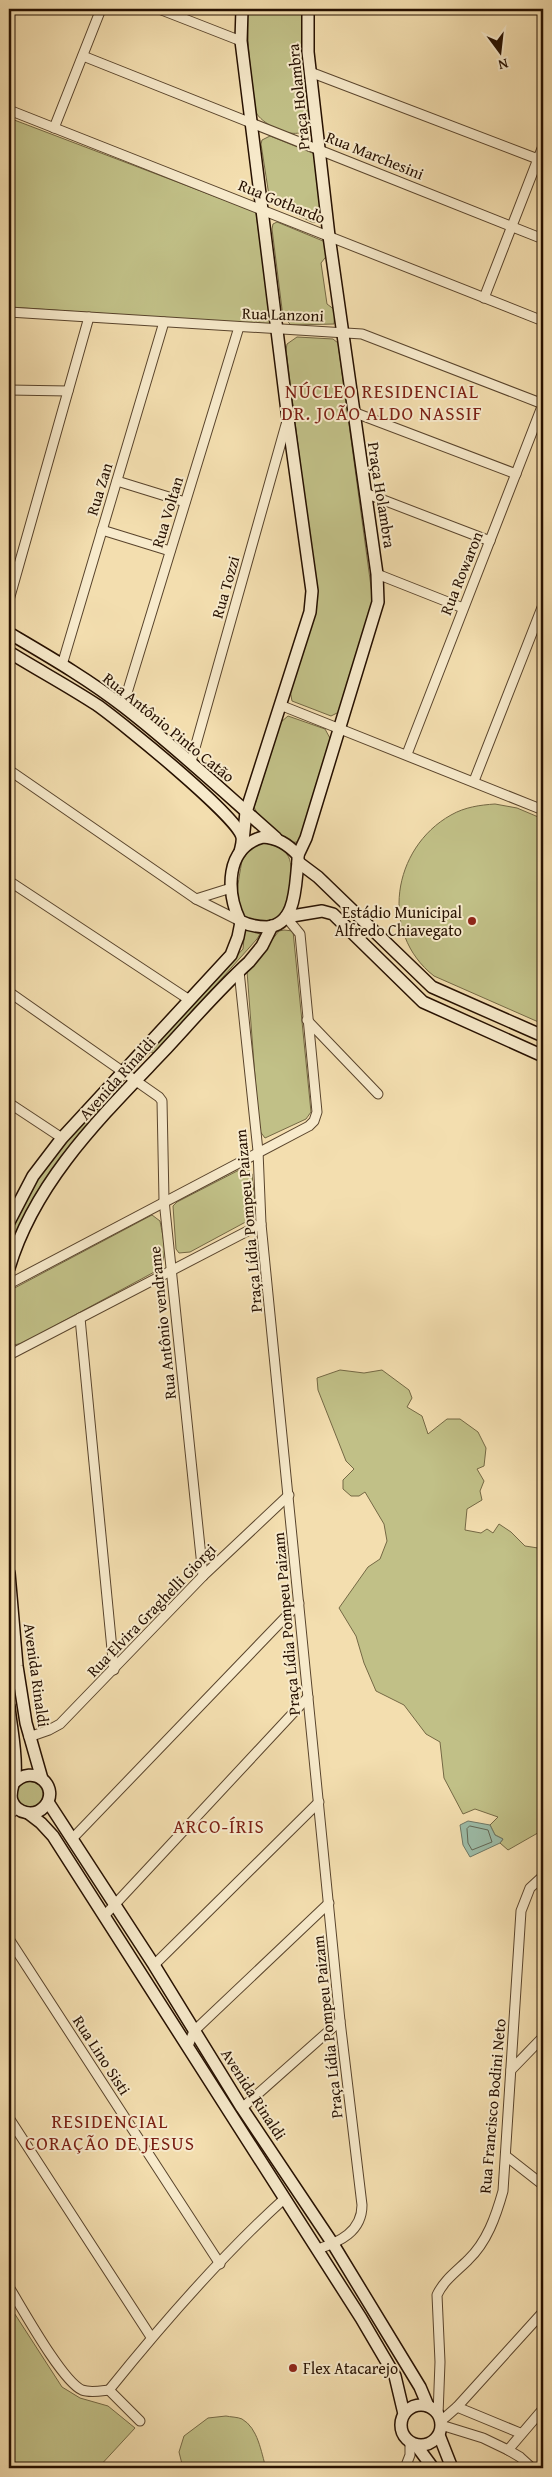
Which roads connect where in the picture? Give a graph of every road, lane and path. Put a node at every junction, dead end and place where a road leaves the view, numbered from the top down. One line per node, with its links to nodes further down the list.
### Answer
1 (101, 9): 6 (street)
2 (159, 9): 5 (street)
3 (242, 9): 5 (main road)
4 (308, 9): 7 (main road, Praça Holambra)
5 (241, 40): 9 (main road)
6 (83, 56): 9 (street, Rua Marchesini); 10 (street)
7 (310, 72): 12 (main road, Praça Holambra); 13 (street)
8 (9, 110): 10 (street, Rua Gothardo)
9 (252, 124): 12 (street, Rua Marchesini); 14 (main road)
10 (54, 128): 14 (street, Rua Gothardo)
11 (543, 146): 13 (street)
12 (319, 149): 15 (street, Rua Marchesini); 16 (main road, Praça Holambra)
13 (541, 160): 15 (street)
14 (262, 208): 16 (street, Rua Gothardo); 24 (main road)
15 (512, 227): 17 (street, Rua Marchesini); 18 (street)
16 (329, 236): 18 (street, Rua Gothardo); 25 (main road, Praça Holambra)
17 (543, 239)
18 (484, 298): 21 (street, Rua Gothardo)
19 (9, 312): 20 (street, Rua Lanzoni)
20 (89, 317): 22 (street, Rua Lanzoni); 27 (street)
21 (543, 321)
22 (164, 322): 23 (street, Rua Lanzoni); 32 (street, Rua Zan)
23 (239, 327): 24 (street, Rua Lanzoni); 34 (street, Rua Voltan)
24 (278, 330): 25 (street, Rua Lanzoni); 30 (main road)
25 (342, 331): 28 (street, Rua Lanzoni); 29 (main road, Praça Holambra)
26 (9, 390): 27 (street)
27 (68, 391): 39 (street)
28 (543, 404): 31 (street, Rua Rowaron)
29 (353, 412): 31 (street); 33 (main road, Praça Holambra)
30 (288, 419): 45 (main road); 49 (street, Rua Tozzi)
31 (516, 474): 36 (street, Rua Rowaron)
32 (117, 481): 34 (street); 35 (street, Rua Zan)
33 (365, 493): 36 (street); 38 (main road, Praça Holambra)
34 (185, 502): 37 (street, Rua Voltan)
35 (102, 530): 37 (street); 44 (street, Rua Zan)
36 (490, 542): 41 (street, Rua Rowaron)
37 (170, 551): 46 (street, Rua Voltan)
38 (378, 574): 41 (street); 47 (main road, Praça Holambra)
39 (9, 600)
40 (543, 605): 51 (street)
41 (463, 608): 48 (street, Rua Rowaron)
42 (9, 633): 44 (main road, Rua Antônio Pinto Catão)
43 (9, 652): 55 (main road, Rua Antônio Pinto Catão)
44 (62, 665): 46 (main road, Rua Antônio Pinto Catão)
45 (280, 705): 47 (street); 53 (main road)
46 (123, 706): 49 (main road, Rua Antônio Pinto Catão)
47 (339, 727): 48 (street); 56 (main road, Praça Holambra)
48 (407, 754): 51 (street)
49 (191, 762): 53 (main road, Rua Antônio Pinto Catão)
50 (9, 770): 59 (street)
51 (474, 781): 52 (street)
52 (543, 810)
53 (246, 812): 54 (main road, Rua Antônio Pinto Catão); 55 (main road)
54 (276, 838): 55 (main road); 56 (main road)
55 (241, 846): 58 (main road)
56 (298, 859): 60 (main road); 67 (main road)
57 (9, 881): 65 (street)
58 (231, 888): 59 (street); 61 (main road)
59 (196, 899): 61 (street)
60 (286, 917): 62 (main road, Avenida Rinaldi); 66 (street); 68 (main road)
61 (241, 921): 62 (main road); 65 (main road, Avenida Rinaldi)
62 (272, 926): 63 (main road, Avenida Rinaldi)
63 (239, 971): 70 (main road, Avenida Rinaldi); 74 (street, Praça Lídia Pompeu Paizam)
64 (9, 992): 69 (street, Rua Antônio vendrame)
65 (188, 999): 69 (main road, Avenida Rinaldi)
66 (307, 1020): 71 (street); 74 (street)
67 (543, 1036)
68 (543, 1056)
69 (123, 1070): 70 (street, Rua Antônio vendrame); 73 (main road, Avenida Rinaldi)
70 (136, 1080): 75 (street, Rua Antônio vendrame); 78 (main road, Avenida Rinaldi)
71 (378, 1094)
72 (9, 1103): 73 (street)
73 (62, 1138): 76 (main road, Avenida Rinaldi)
74 (258, 1151): 75 (street); 77 (street, Praça Lídia Pompeu Paizam)
75 (164, 1200): 79 (street, Rua Antônio vendrame); 80 (street)
76 (10, 1216)
77 (261, 1224): 79 (street); 83 (street, Praça Lídia Pompeu Paizam)
78 (9, 1268)
79 (172, 1269): 81 (street); 85 (street, Rua Antônio vendrame)
80 (9, 1284)
81 (80, 1318): 82 (street); 87 (street)
82 (9, 1355)
83 (289, 1494): 85 (street, Rua Elvira Graghelli Giorgi); 86 (street, Praça Lídia Pompeu Paizam)
84 (9, 1573): 90 (main road, Avenida Rinaldi)
85 (203, 1576): 87 (street, Rua Elvira Graghelli Giorgi)
86 (299, 1603): 88 (street, Praça Lídia Pompeu Paizam); 97 (street)
87 (114, 1670): 90 (street, Rua Elvira Graghelli Giorgi)
88 (308, 1697): 94 (street, Praça Lídia Pompeu Paizam); 99 (street)
89 (9, 1706): 92 (main road, Avenida Rinaldi)
90 (29, 1736): 91 (main road, Avenida Rinaldi)
91 (42, 1779): 92 (main road); 93 (main road)
92 (13, 1784): 95 (main road)
93 (48, 1802): 96 (main road); 97 (main road, Avenida Rinaldi)
94 (319, 1802): 100 (street, Praça Lídia Pompeu Paizam); 103 (street)
95 (13, 1812): 96 (main road)
96 (28, 1813): 101 (main road, Avenida Rinaldi)
97 (72, 1839): 99 (main road, Avenida Rinaldi)
98 (543, 1876): 108 (street, Rua Francisco Bodini Neto)
99 (114, 1903): 101 (street); 103 (main road, Avenida Rinaldi)
100 (329, 1903): 104 (street, Praça Lídia Pompeu Paizam); 105 (street)
101 (105, 1915): 107 (main road, Avenida Rinaldi)
102 (10, 1944): 117 (street, Rua Lino Sisti)
103 (154, 1965): 105 (main road, Avenida Rinaldi)
104 (340, 2021): 109 (street); 115 (street, Praça Lídia Pompeu Paizam)
105 (194, 2031): 107 (street); 109 (main road, Avenida Rinaldi)
106 (543, 2037): 108 (street)
107 (188, 2046): 114 (main road, Avenida Rinaldi)
108 (511, 2070): 111 (street, Rua Francisco Bodini Neto)
109 (242, 2108): 115 (main road, Avenida Rinaldi)
110 (9, 2118): 120 (street)
111 (506, 2156): 113 (street); 127 (street, Rua Francisco Bodini Neto)
112 (543, 2172): 113 (street)
113 (540, 2182)
114 (284, 2199): 116 (main road, Avenida Rinaldi); 117 (street)
115 (333, 2244): 116 (street, Praça Lídia Pompeu Paizam); 122 (main road, Avenida Rinaldi)
116 (318, 2250): 125 (main road, Avenida Rinaldi)
117 (220, 2264): 120 (street)
118 (9, 2287): 121 (street)
119 (543, 2312): 123 (street)
120 (151, 2337): 121 (street)
121 (109, 2390): 126 (street)
122 (428, 2406): 125 (main road); 127 (main road)
123 (457, 2407): 127 (street); 128 (street)
124 (543, 2409): 128 (street)
125 (404, 2414): 129 (main road)
126 (140, 2421)
127 (440, 2424): 129 (main road); 130 (street); 133 (main road)
128 (520, 2434): 130 (street)
129 (413, 2444): 131 (street); 132 (main road)
130 (508, 2450): 134 (street)
131 (406, 2468)
132 (433, 2468)
133 (452, 2468)
134 (532, 2468)

